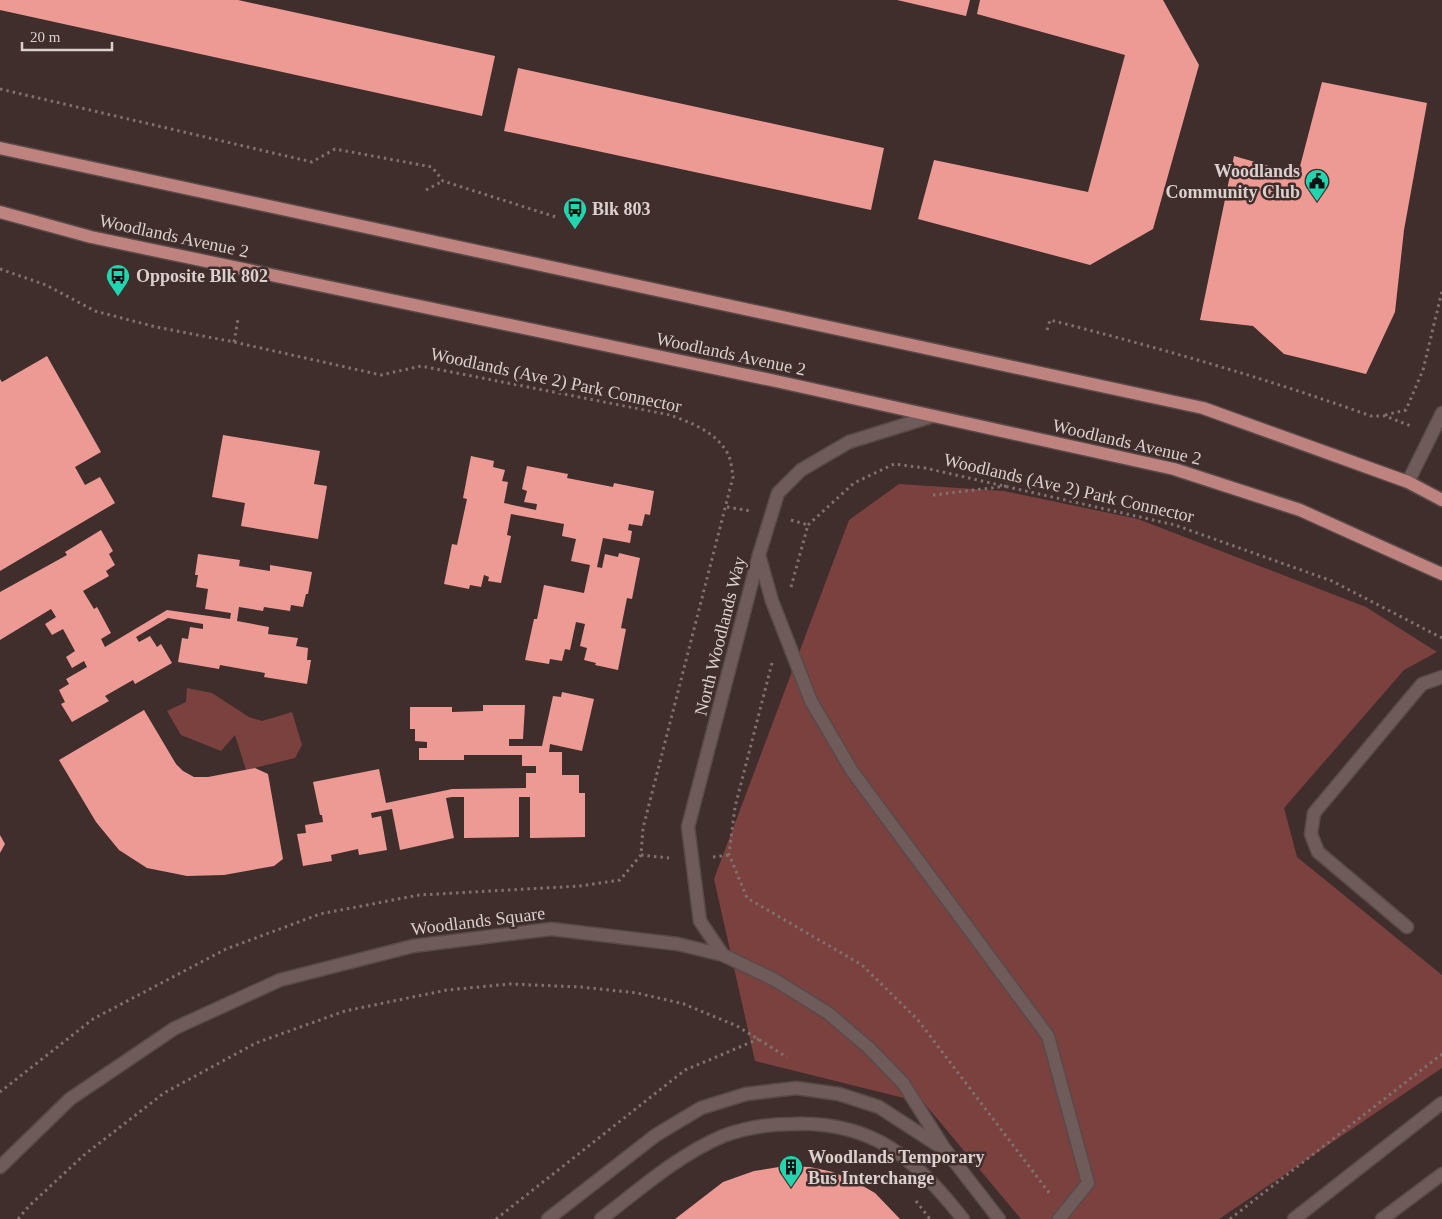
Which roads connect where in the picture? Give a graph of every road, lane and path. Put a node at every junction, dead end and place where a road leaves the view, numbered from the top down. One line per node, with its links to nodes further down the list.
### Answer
1 (0, 89): 3 (path)
2 (0, 148): 17 (main road)
3 (443, 182): 4 (path); 6 (path)
4 (426, 190)
5 (0, 212): 13 (main road, Woodlands Avenue 2)
6 (556, 217)
7 (0, 268): 11 (path, Woodlands (Ave 2) Park Connector)
8 (1442, 292): 14 (path)
9 (238, 319): 11 (path)
10 (1047, 330): 14 (path)
11 (234, 342): 32 (path, Woodlands (Ave 2) Park Connector)
12 (1442, 413): 15 (street)
13 (933, 416): 21 (street, North Woodlands Way); 22 (main road, Woodlands Avenue 2)
14 (1385, 416): 15 (path)
15 (1432, 434): 17 (street)
16 (1008, 472): 18 (path)
17 (1408, 482): 20 (main road)
18 (1007, 486): 19 (path); 23 (path, Woodlands (Ave 2) Park Connector); 25 (path, Woodlands (Ave 2) Park Connector)
19 (933, 495)
20 (1442, 500)
21 (759, 555): 24 (street); 28 (street, North Woodlands Way)
22 (1442, 574)
23 (791, 589)
24 (782, 625): 38 (street); 38 (path)
25 (1442, 638)
26 (1442, 677): 27 (street)
27 (1407, 927)
28 (723, 955): 34 (street, Woodlands Square); 35 (street, Woodlands Square)
29 (760, 1039): 31 (path); 39 (path); 40 (path)
30 (1442, 1054): 46 (path)
31 (787, 1057)
32 (0, 1092)
33 (1442, 1103): 47 (street)
34 (944, 1148): 41 (street, Woodlands Square); 45 (street, Woodlands Square)
35 (0, 1167)
36 (1442, 1174): 48 (street)
37 (915, 1199): 43 (path)
38 (1061, 1216)
39 (18, 1219)
40 (496, 1219)
41 (548, 1219)
42 (601, 1219): 44 (street)
43 (930, 1219)
44 (963, 1219)
45 (999, 1219)
46 (1230, 1219)
47 (1294, 1219)
48 (1382, 1219)

